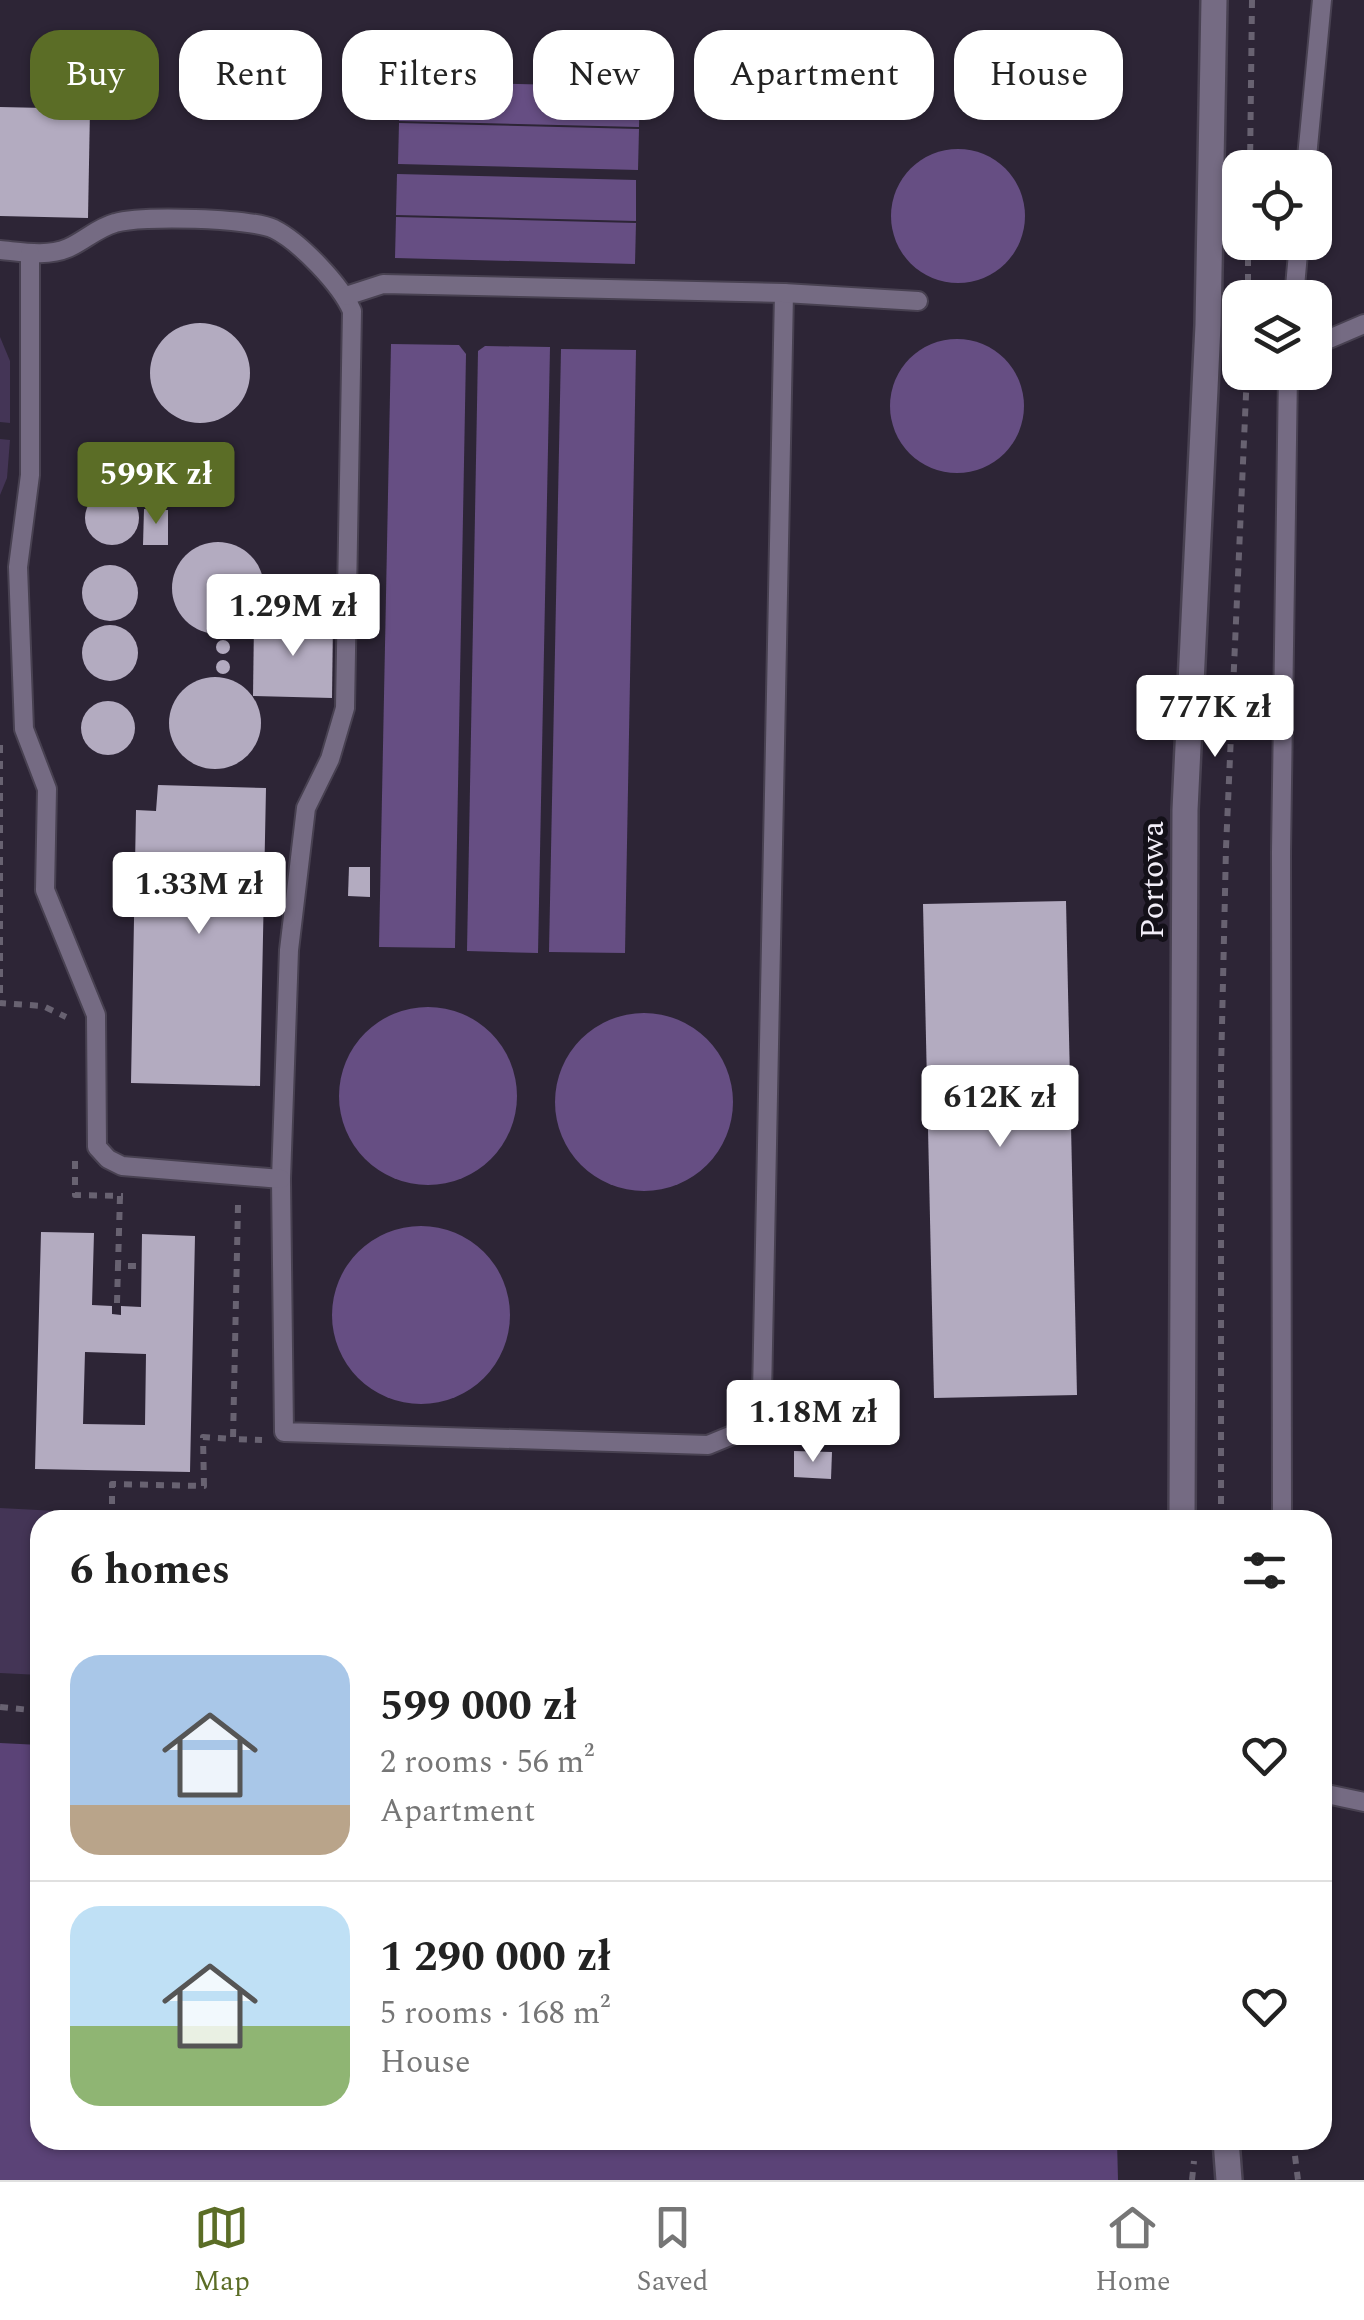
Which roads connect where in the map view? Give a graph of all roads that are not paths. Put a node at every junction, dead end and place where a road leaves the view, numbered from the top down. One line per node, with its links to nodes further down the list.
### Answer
1 (1214, 0): 14 (street, Portowa)
2 (1322, 0): 3 (lane)
3 (1308, 150)
4 (0, 250): 5 (lane)
5 (30, 252): 7 (lane); 12 (lane)
6 (784, 294): 7 (lane); 8 (lane); 13 (lane)
7 (346, 296): 13 (lane)
8 (918, 301)
9 (1364, 324): 10 (lane)
10 (1332, 338)
11 (1288, 390): 15 (lane)
12 (9, 566): 13 (lane)
13 (281, 1179)
14 (1182, 1510)
15 (1282, 1510)
16 (1332, 1795): 17 (lane)
17 (1364, 1802)
18 (1227, 2150): 19 (street)
19 (1230, 2180)

